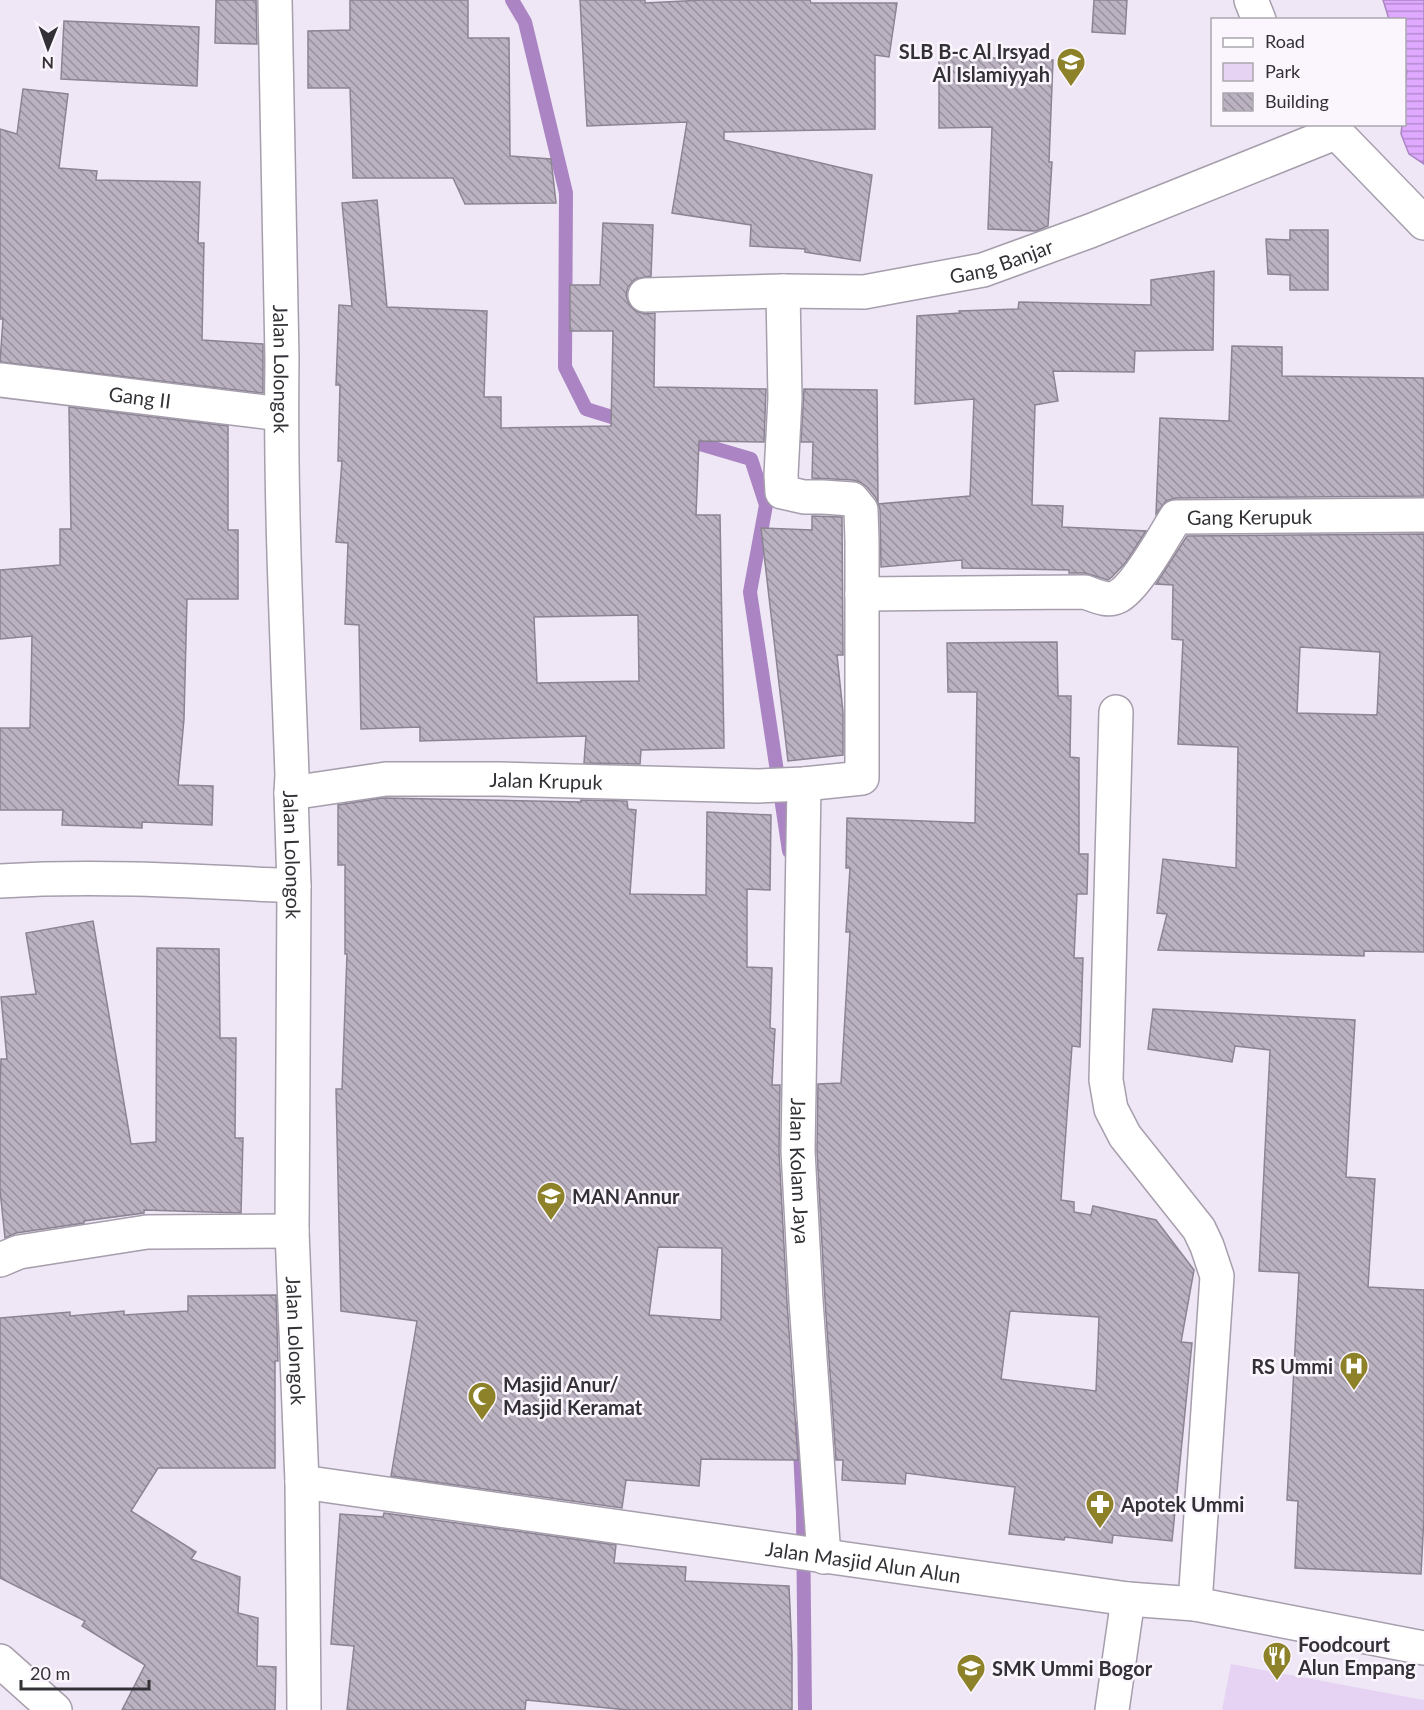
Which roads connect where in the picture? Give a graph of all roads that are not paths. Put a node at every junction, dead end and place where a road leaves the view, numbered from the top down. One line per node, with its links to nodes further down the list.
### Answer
1 (275, 0): 9 (street, Jalan Lolongok)
2 (1251, 0): 3 (street)
3 (1258, 18)
4 (1332, 129): 5 (street); 6 (street, Gang Banjar)
5 (1424, 223)
6 (783, 291): 7 (street, Gang Banjar); 11 (street)
7 (645, 295)
8 (0, 380): 9 (street, Gang II)
9 (281, 414): 14 (street, Jalan Lolongok)
10 (1424, 515): 11 (street, Gang Kerupuk)
11 (862, 594): 13 (street, Jalan Krupuk)
12 (1116, 712): 22 (street)
13 (804, 784): 14 (street, Jalan Krupuk); 20 (street, Jalan Kolam Jaya)
14 (291, 793): 16 (street, Jalan Lolongok)
15 (0, 881): 16 (street)
16 (294, 885): 17 (street, Jalan Lolongok)
17 (292, 1231): 18 (street); 19 (street, Jalan Lolongok)
18 (0, 1260)
19 (302, 1482): 20 (street, Jalan Masjid Alun Alun); 26 (street, Jalan Lolongok)
20 (809, 1554): 21 (street, Jalan Masjid Alun Alun)
21 (1128, 1599): 22 (street, Jalan Masjid Alun Alun); 27 (street)
22 (1195, 1604): 23 (street, Jalan Masjid Alun Alun)
23 (1424, 1648)
24 (0, 1661): 25 (street)
25 (55, 1710)
26 (304, 1710)
27 (1112, 1710)

